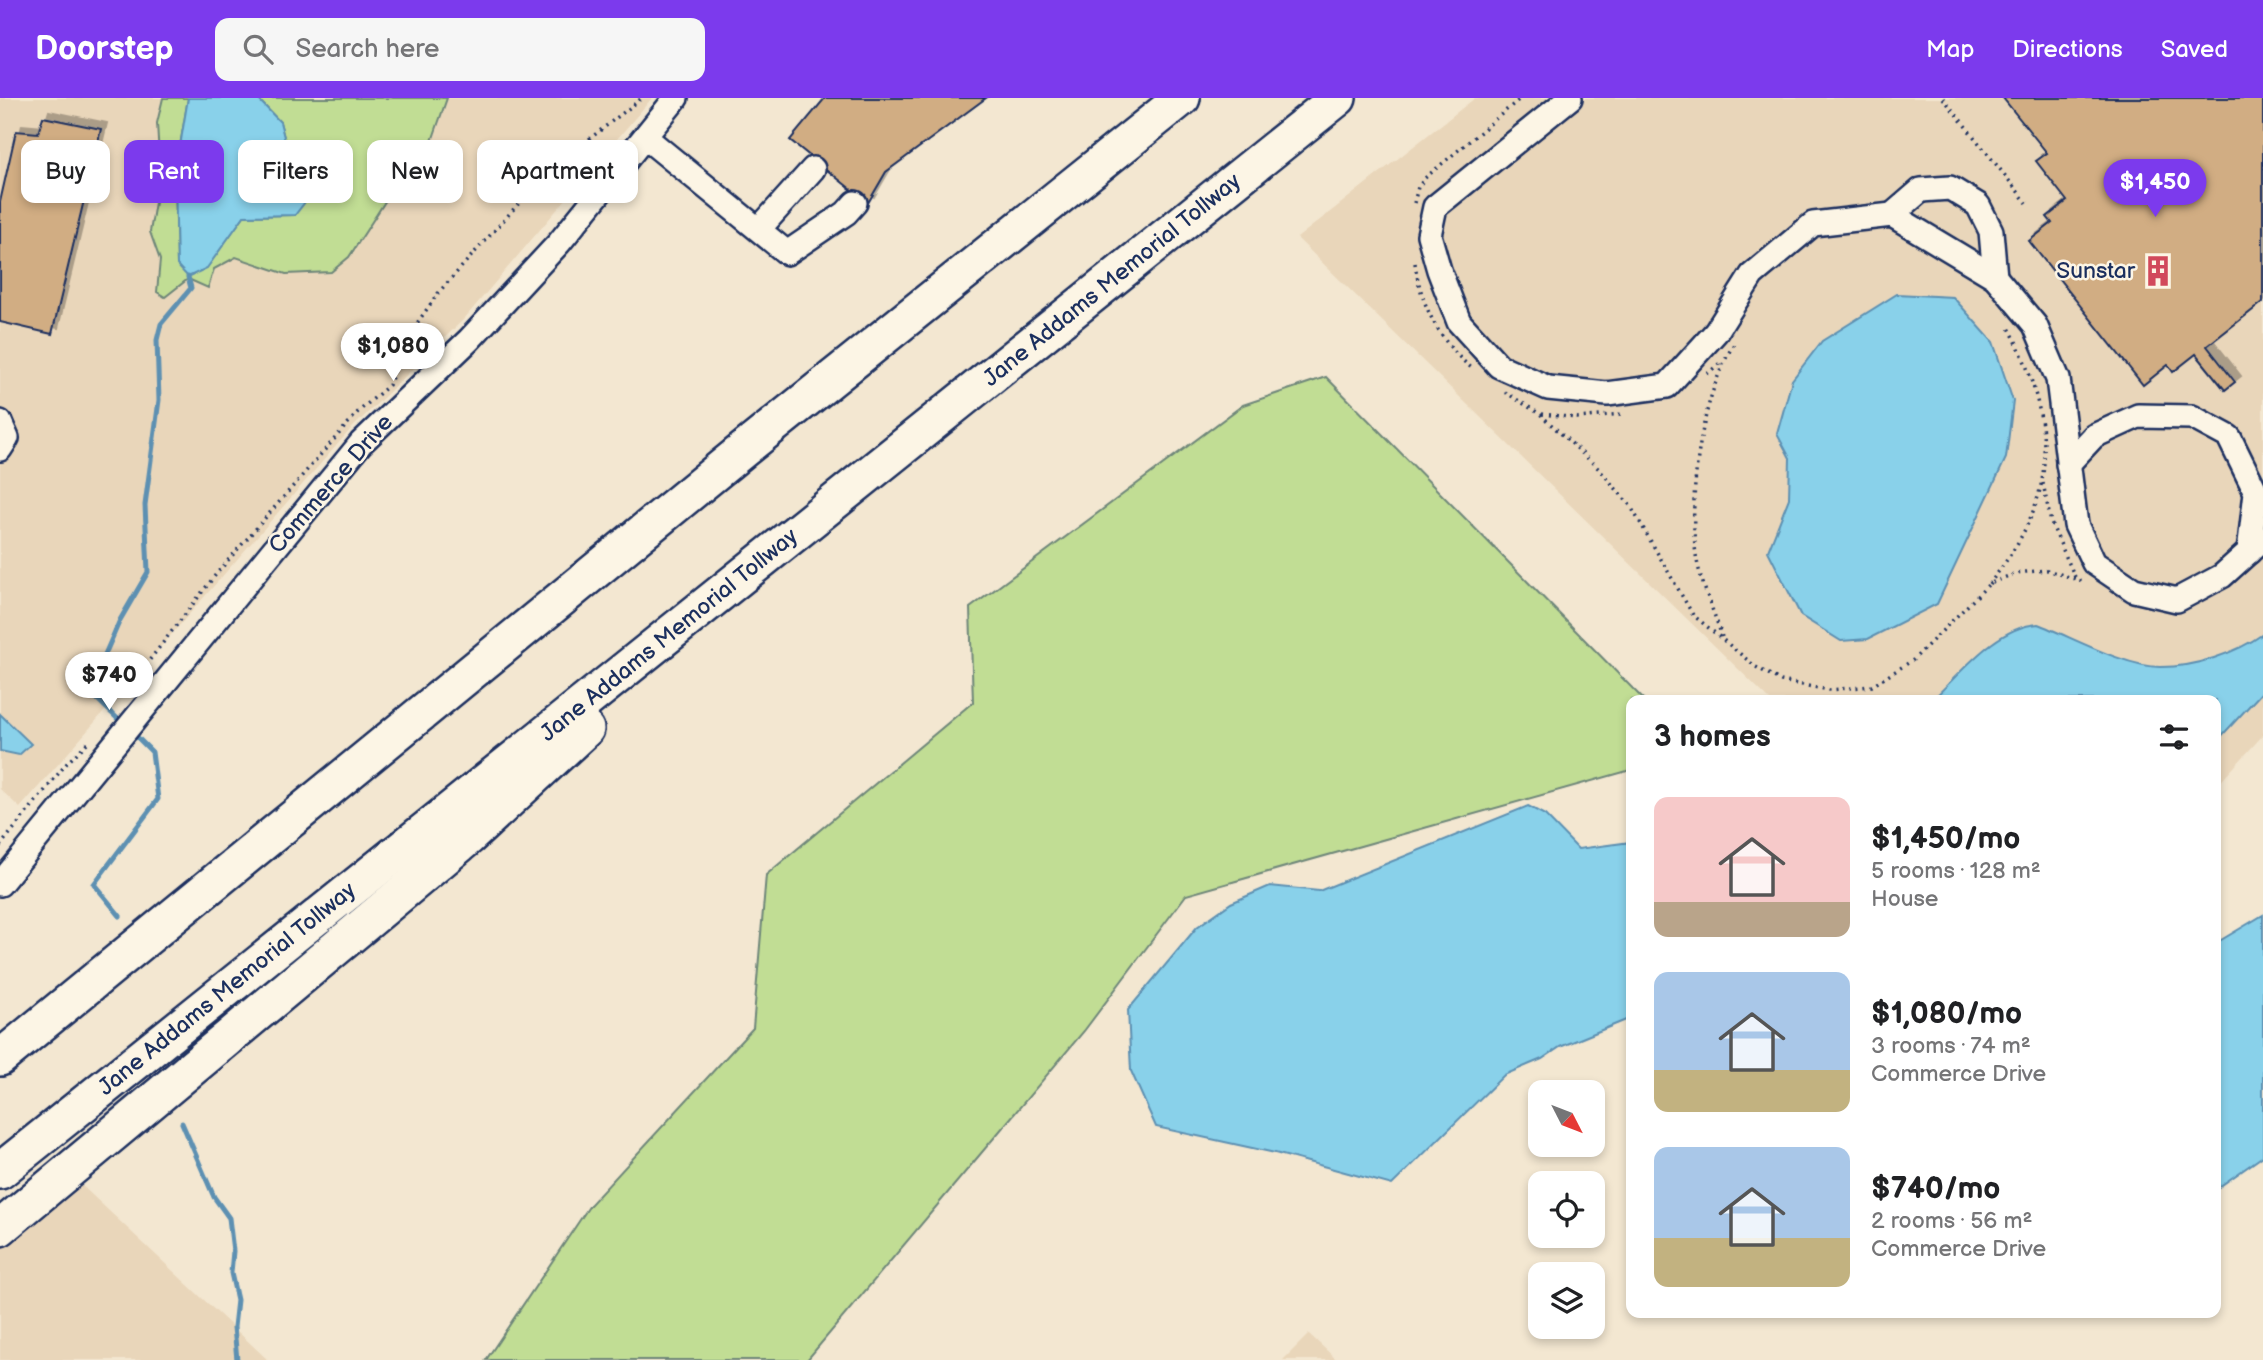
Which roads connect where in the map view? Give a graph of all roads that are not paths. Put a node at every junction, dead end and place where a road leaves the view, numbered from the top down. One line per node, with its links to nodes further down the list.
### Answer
1 (676, 98): 5 (street, Commerce Drive)
2 (1182, 98): 17 (highway)
3 (1338, 98): 14 (highway, Jane Addams Memorial Tollway)
4 (1570, 98): 8 (street)
5 (645, 137): 9 (street); 16 (street, Commerce Drive)
6 (813, 169): 9 (street)
7 (855, 203): 9 (street)
8 (1892, 215): 10 (street); 10 (street)
9 (759, 229)
10 (1995, 277): 13 (street)
11 (0, 422): 12 (street)
12 (0, 449)
13 (2068, 464): 15 (street); 15 (street)
14 (807, 525): 18 (highway, Jane Addams Memorial Tollway); 19 (highway)
15 (2256, 545)
16 (0, 884)
17 (0, 1058)
18 (0, 1171)
19 (0, 1228)

